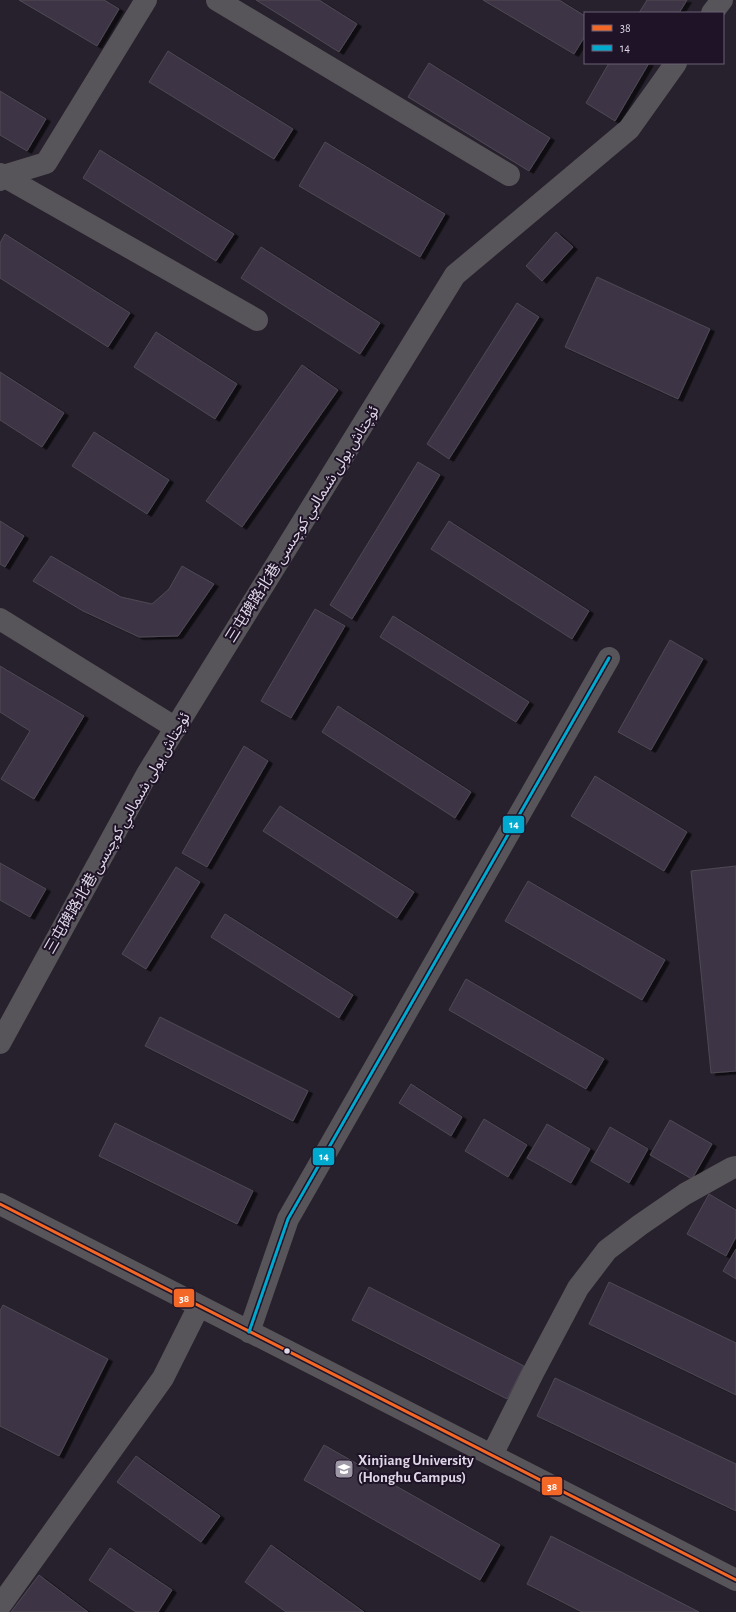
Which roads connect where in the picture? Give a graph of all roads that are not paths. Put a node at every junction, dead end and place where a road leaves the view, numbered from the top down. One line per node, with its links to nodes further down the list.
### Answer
1 (146, 0): 7 (street)
2 (217, 0): 6 (street)
3 (722, 0): 4 (street)
4 (713, 12)
5 (675, 64): 11 (street, 三屯碑路北巷 ئۈچتاش يولى شىمالىي كوچىسى)
6 (509, 175)
7 (1, 177): 8 (street)
8 (257, 320)
9 (0, 619): 11 (street)
10 (610, 658): 16 (street)
11 (176, 728): 12 (street, 三屯碑路北巷 ئۈچتاش يولى شىمالىي كوچىسى)
12 (0, 1043)
13 (736, 1167): 17 (street)
14 (0, 1204): 15 (street)
15 (199, 1306): 16 (street); 19 (street)
16 (249, 1332): 17 (street)
17 (492, 1455): 18 (street)
18 (736, 1580)
19 (0, 1606)

